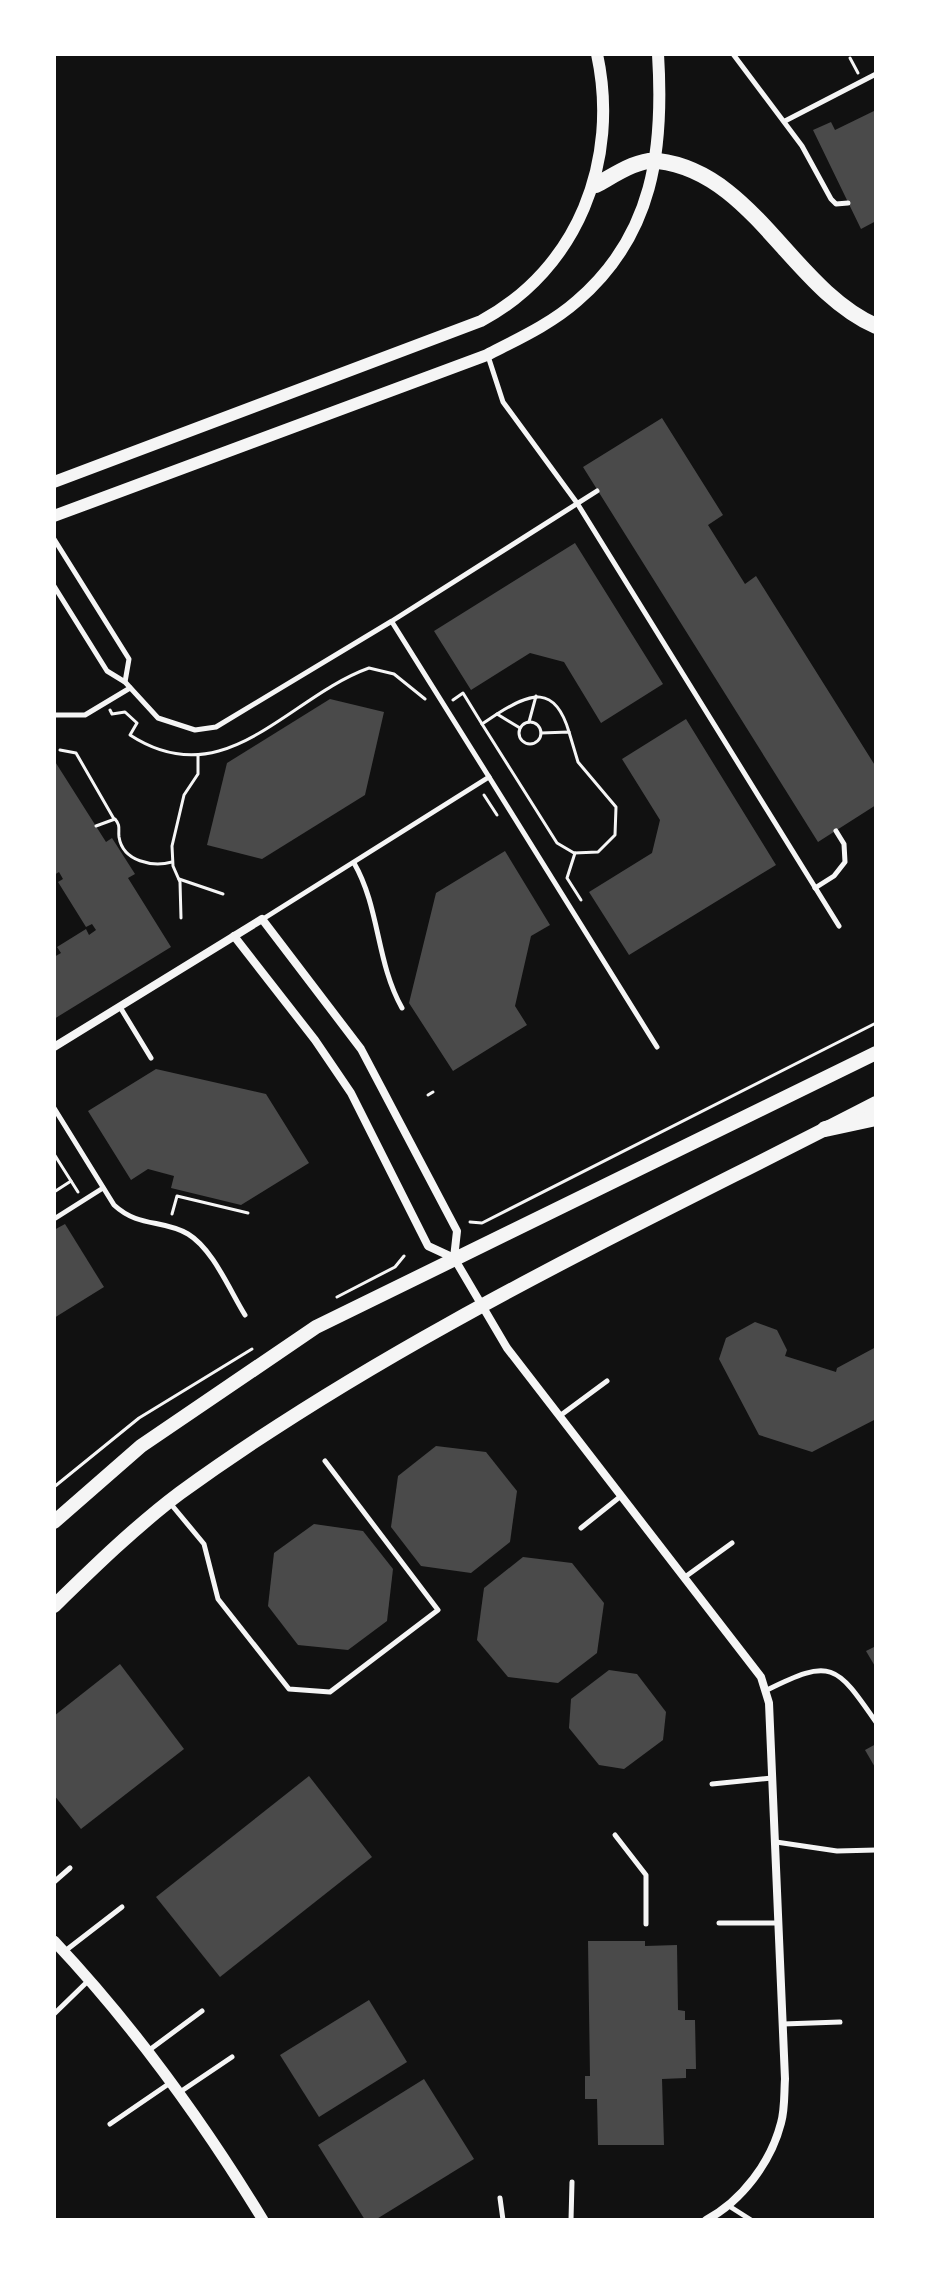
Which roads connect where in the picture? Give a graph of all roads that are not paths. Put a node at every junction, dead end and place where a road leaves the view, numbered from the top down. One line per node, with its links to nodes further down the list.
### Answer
1 (597, 54): 7 (main road)
2 (658, 54): 6 (main road)
3 (733, 54): 5 (lane)
4 (876, 74): 5 (lane)
5 (785, 121): 8 (lane)
6 (657, 160): 7 (highway); 9 (highway); 10 (main road)
7 (596, 185): 11 (main road)
8 (848, 203)
9 (876, 326)
10 (487, 355): 13 (lane); 14 (main road)
11 (54, 482)
12 (597, 491): 13 (lane)
13 (577, 503): 17 (lane); 24 (lane)
14 (54, 516)
15 (54, 539): 18 (lane)
16 (54, 586): 18 (lane)
17 (392, 621): 19 (lane); 21 (lane)
18 (125, 682): 19 (lane)
19 (130, 688): 20 (lane)
20 (54, 715)
21 (489, 777): 23 (lane); 31 (lane)
22 (836, 831): 24 (lane)
23 (354, 863): 25 (lane); 29 (lane)
24 (815, 888): 26 (lane)
25 (262, 919): 27 (street); 40 (street)
26 (839, 926)
27 (234, 936): 28 (street); 40 (street)
28 (120, 1006): 30 (street); 33 (lane)
29 (402, 1008)
30 (54, 1047)
31 (657, 1047)
32 (876, 1053): 40 (main road)
33 (151, 1058)
34 (876, 1103): 37 (main road)
35 (54, 1108): 38 (lane)
36 (876, 1118): 37 (highway)
37 (825, 1129): 41 (main road)
38 (103, 1188): 39 (lane); 42 (lane)
39 (54, 1219)
40 (454, 1258): 41 (street); 48 (main road)
41 (480, 1306): 44 (street); 47 (main road)
42 (245, 1315)
43 (607, 1381): 44 (lane)
44 (561, 1415): 46 (street)
45 (325, 1461): 47 (lane)
46 (622, 1496): 49 (lane); 51 (street)
47 (169, 1503): 52 (main road)
48 (54, 1522)
49 (581, 1528)
50 (732, 1543): 51 (lane)
51 (685, 1577): 53 (street)
52 (54, 1606)
53 (767, 1690): 54 (lane); 55 (street)
54 (876, 1722)
55 (773, 1778): 56 (lane); 58 (street)
56 (712, 1784)
57 (615, 1835): 65 (lane)
58 (775, 1842): 59 (lane); 64 (street)
59 (876, 1850)
60 (70, 1868): 61 (lane)
61 (54, 1882)
62 (122, 1907): 67 (lane)
63 (719, 1923): 64 (lane)
64 (777, 1923): 72 (street)
65 (646, 1924)
66 (54, 1941): 67 (street)
67 (64, 1951): 68 (street)
68 (90, 1979): 70 (lane); 73 (street)
69 (202, 2011): 73 (lane)
70 (54, 2014)
71 (840, 2022): 72 (lane)
72 (782, 2024): 80 (street)
73 (147, 2051): 75 (street)
74 (232, 2057): 76 (lane)
75 (171, 2082): 76 (street); 77 (lane)
76 (179, 2092): 81 (street)
77 (110, 2124)
78 (572, 2182): 83 (lane)
79 (500, 2198): 82 (lane)
80 (729, 2206): 84 (street); 85 (lane)
81 (263, 2220)
82 (503, 2220)
83 (571, 2220)
84 (706, 2220)
85 (751, 2220)

